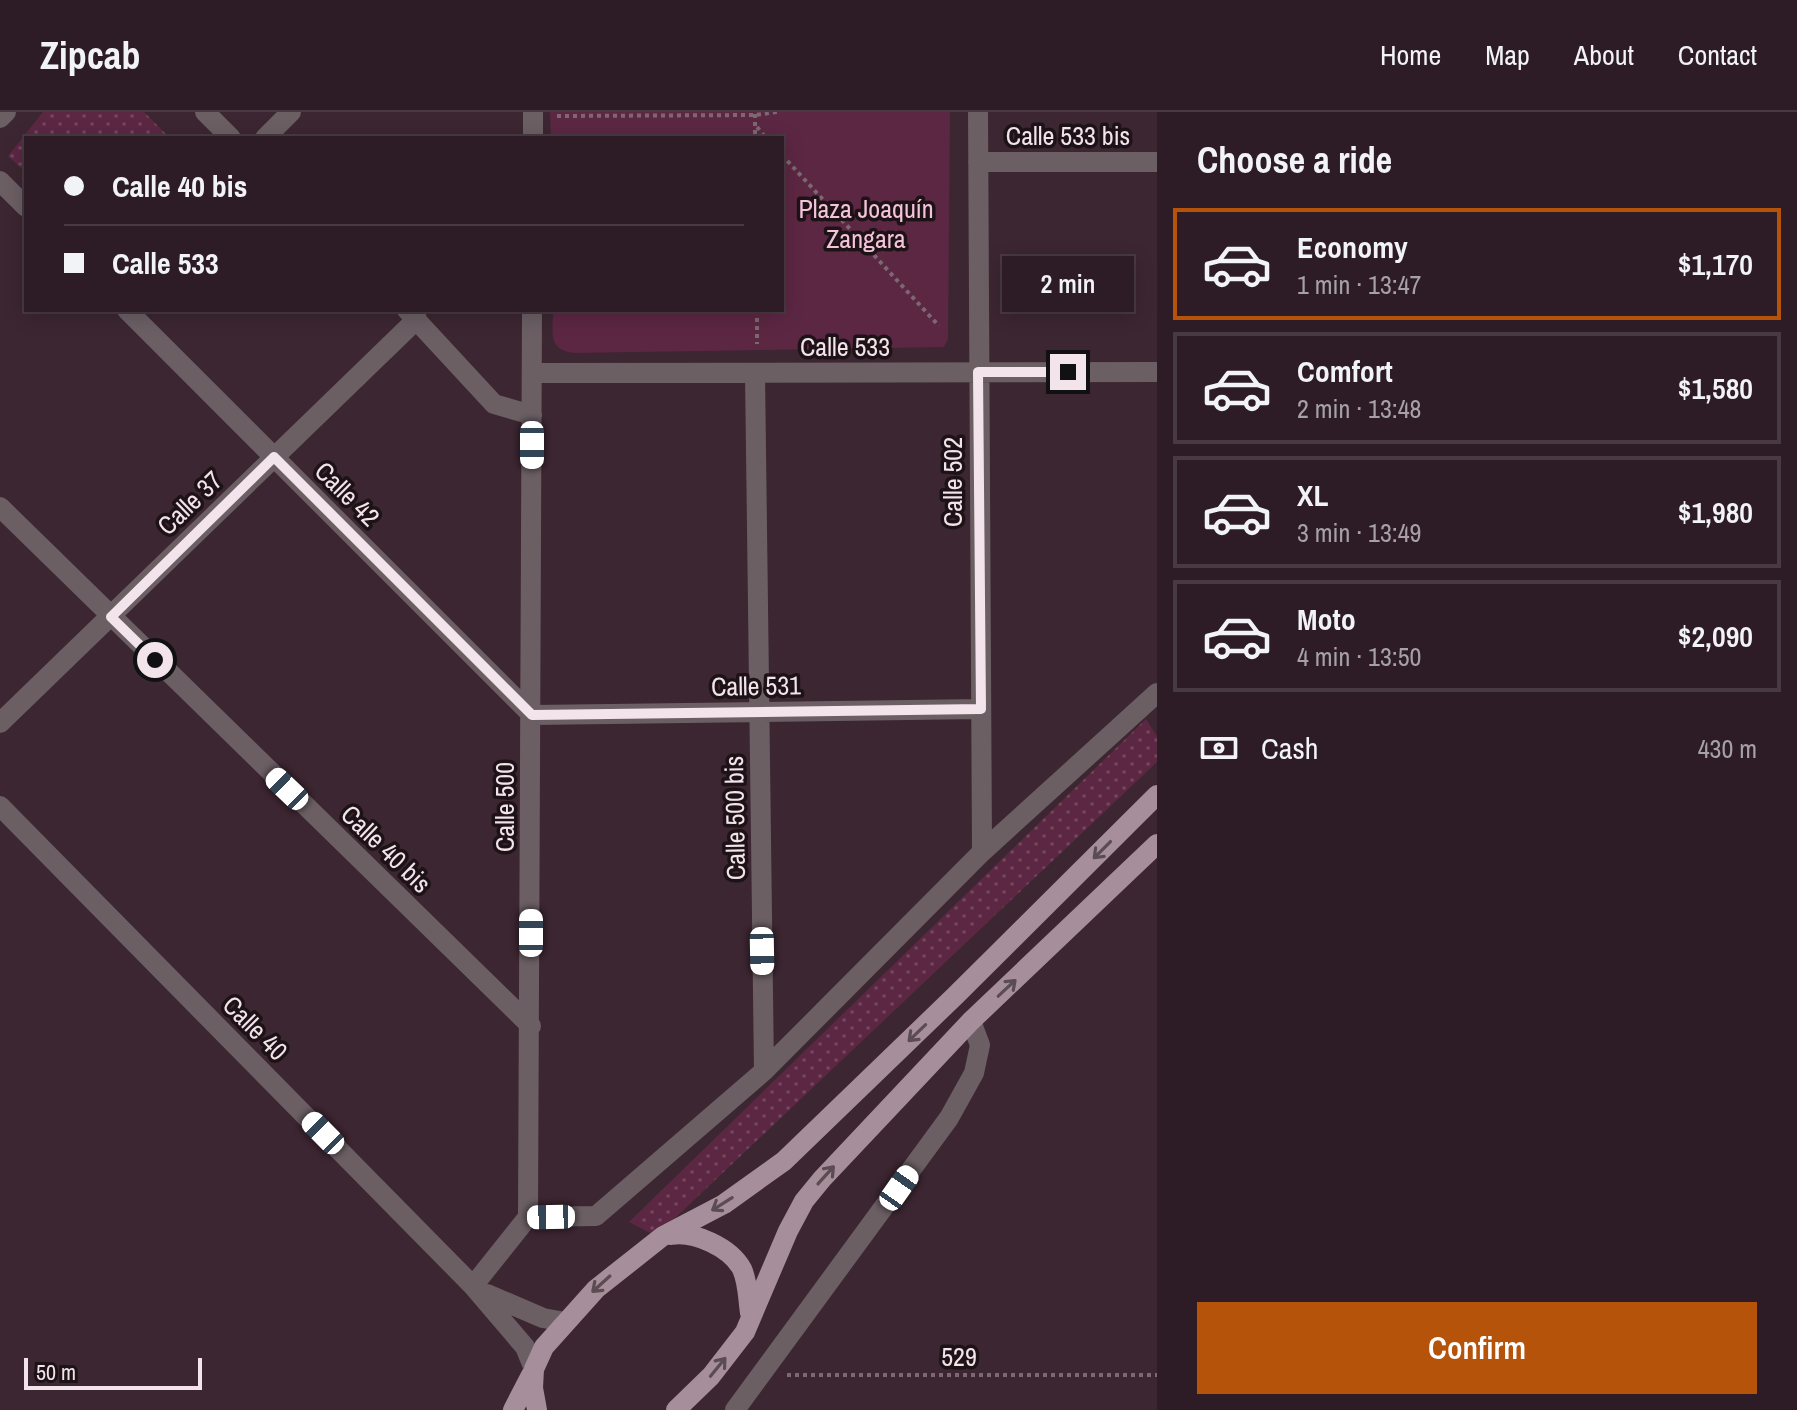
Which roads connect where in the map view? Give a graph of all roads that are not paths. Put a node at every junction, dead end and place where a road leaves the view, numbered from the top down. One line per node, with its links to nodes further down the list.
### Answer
1 (6, 112): 6 (street)
2 (205, 112): 7 (street)
3 (291, 112): 8 (street)
4 (533, 112): 9 (street)
5 (978, 112): 10 (street, Calle 502)
6 (0, 118)
7 (229, 136)
8 (267, 136)
9 (533, 136)
10 (978, 162): 11 (street, Calle 533 bis); 17 (street, Calle 502)
11 (1157, 162)
12 (0, 181): 13 (street)
13 (24, 205)
14 (129, 312): 22 (street, Calle 42)
15 (532, 312): 19 (street, Calle 500)
16 (412, 315): 21 (street); 22 (street, Calle 37)
17 (978, 372): 18 (street, Calle 533); 20 (street, Calle 533); 26 (street, Calle 502)
18 (1157, 372)
19 (532, 373): 20 (street, Calle 533); 21 (street, Calle 500)
20 (755, 373): 27 (street, Calle 500 bis)
21 (532, 415): 28 (street, Calle 500)
22 (274, 457): 24 (street, Calle 37); 28 (street, Calle 42)
23 (0, 507): 24 (street, Calle 40 bis)
24 (111, 617): 29 (street, Calle 37); 35 (street, Calle 40 bis)
25 (1157, 693): 33 (street)
26 (981, 709): 27 (street, Calle 531); 33 (street, Calle 502)
27 (760, 711): 28 (street, Calle 531); 36 (street, Calle 500 bis)
28 (532, 715): 35 (street, Calle 500)
29 (0, 723)
30 (1157, 795): 38 (main road, one-way to 38)
31 (0, 806): 39 (street, Calle 40)
32 (1157, 844): 34 (main road, one-way to 32)
33 (982, 852): 36 (street)
34 (971, 1021): 40 (main road, one-way to 34); 46 (street)
35 (531, 1026): 37 (street, Calle 500)
36 (764, 1071): 37 (street)
37 (528, 1217): 39 (street)
38 (663, 1236): 40 (main road); 41 (main road, one-way to 41)
39 (473, 1286): 41 (street, Calle 40); 42 (street, Calle 40)
40 (751, 1317): 45 (main road, one-way to 40)
41 (565, 1322): 42 (main road)
42 (534, 1369): 43 (main road); 44 (main road)
43 (513, 1410)
44 (537, 1410)
45 (676, 1410)
46 (735, 1410)

